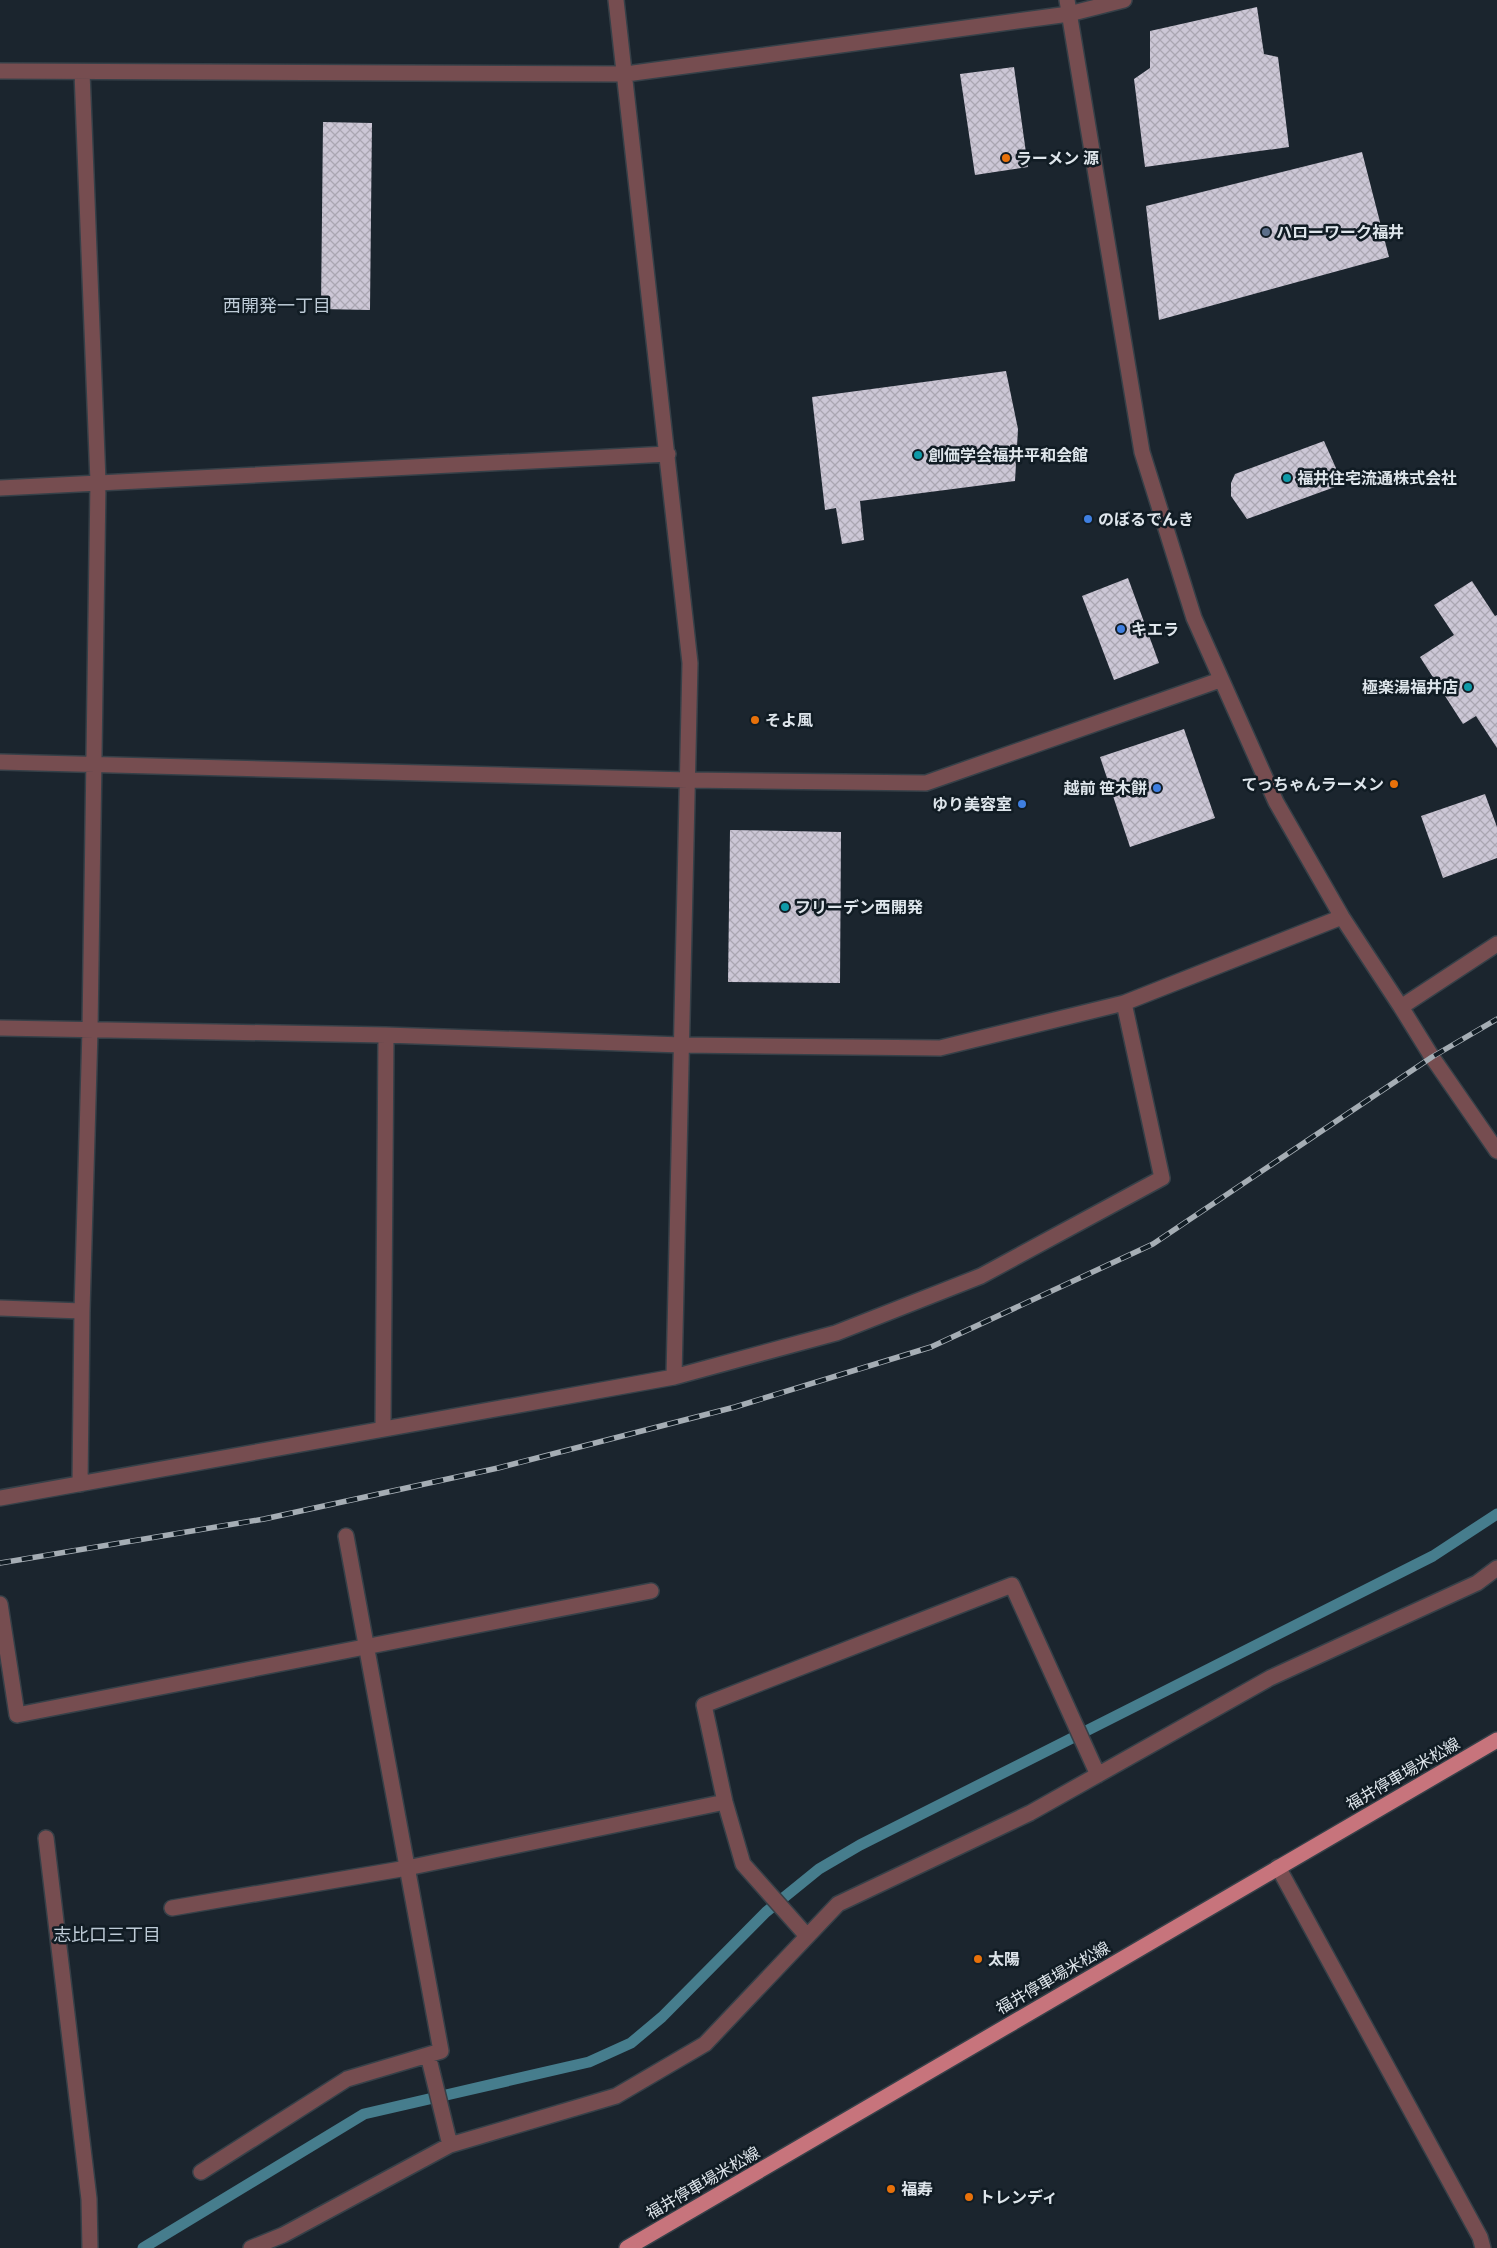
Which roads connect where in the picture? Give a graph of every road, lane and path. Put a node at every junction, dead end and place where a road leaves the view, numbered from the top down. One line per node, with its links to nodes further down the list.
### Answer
1 (616, 0): 6 (street)
2 (1124, 0): 3 (street)
3 (1068, 7): 6 (street); 10 (street)
4 (0, 71): 5 (street)
5 (82, 72): 6 (street); 8 (street)
6 (626, 74): 7 (street)
7 (668, 454): 8 (street); 13 (street)
8 (98, 482): 9 (street); 12 (street)
9 (0, 488)
10 (1220, 680): 13 (street); 14 (street)
11 (0, 762): 12 (street)
12 (95, 766): 13 (street); 19 (street)
13 (688, 780): 21 (street)
14 (1342, 917): 16 (street); 17 (street)
15 (1497, 944): 17 (street)
16 (1124, 1003): 21 (street); 25 (street)
17 (1401, 1007): 22 (street)
18 (0, 1028): 19 (street)
19 (90, 1030): 20 (street); 24 (street)
20 (386, 1035): 21 (street); 26 (street)
21 (682, 1045): 25 (street)
22 (1497, 1150)
23 (0, 1308): 24 (street)
24 (82, 1310): 27 (street)
25 (674, 1377): 26 (street)
26 (383, 1428): 27 (street)
27 (80, 1484): 28 (street)
28 (0, 1498)
29 (346, 1536): 33 (street)
30 (1497, 1568): 35 (street)
31 (652, 1591): 33 (street)
32 (0, 1604): 33 (street)
33 (366, 1648): 39 (street)
34 (1497, 1740): 38 (main road, 福井停車場米松線)
35 (1098, 1775): 36 (street); 41 (street)
36 (726, 1802): 39 (street); 41 (street)
37 (46, 1838): 45 (street)
38 (1278, 1867): 47 (main road, 福井停車場米松線); 48 (street)
39 (407, 1868): 40 (street); 42 (street)
40 (172, 1908)
41 (807, 1936): 43 (street)
42 (428, 2055): 43 (street); 44 (street)
43 (450, 2145): 46 (street)
44 (201, 2172)
45 (90, 2248)
46 (251, 2248)
47 (627, 2248)
48 (1483, 2248)

